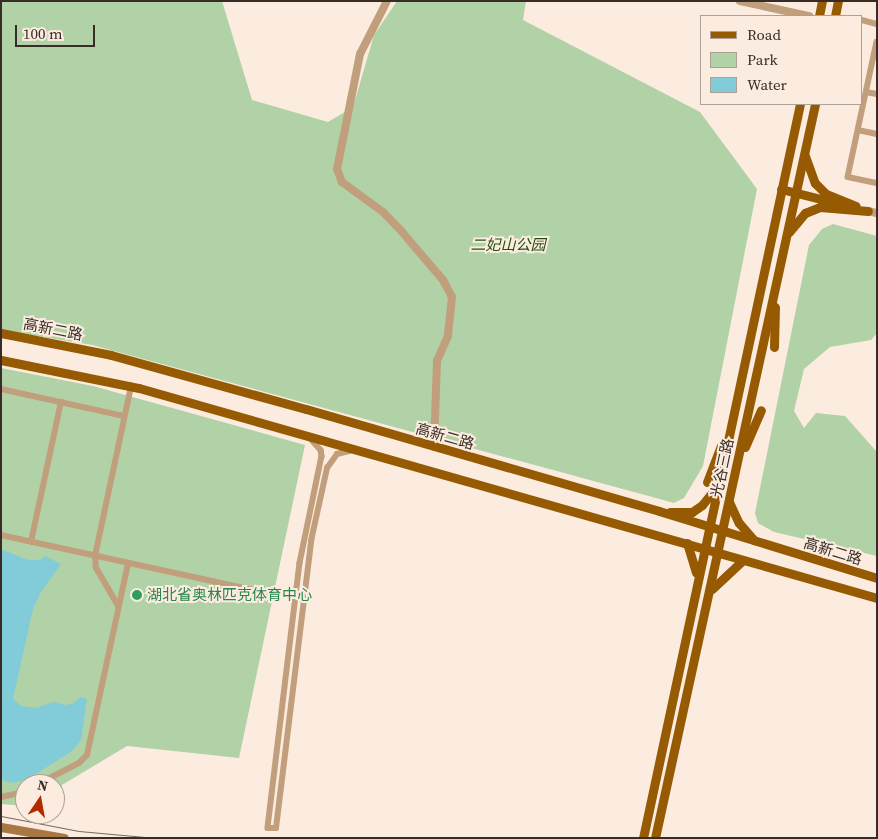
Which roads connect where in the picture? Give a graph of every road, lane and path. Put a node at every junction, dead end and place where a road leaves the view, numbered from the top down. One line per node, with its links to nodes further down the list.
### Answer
1 (387, 1): 34 (street)
2 (740, 1): 5 (street)
3 (822, 1): 6 (main road)
4 (838, 1): 7 (main road)
5 (804, 15)
6 (819, 15)
7 (835, 15)
8 (863, 20): 9 (street)
9 (877, 24)
10 (877, 42): 11 (street)
11 (866, 92): 12 (street); 15 (street)
12 (877, 94)
13 (800, 105): 19 (main road, 光谷三路)
14 (815, 105): 17 (main road, 光谷三路)
15 (858, 130): 16 (street); 18 (street)
16 (877, 134)
17 (804, 152): 20 (main road, 光谷三路); 21 (main road)
18 (877, 183)
19 (781, 189): 20 (main road); 32 (main road, 光谷三路)
20 (795, 193): 21 (main road); 22 (main road, 光谷三路)
21 (872, 212): 22 (main road)
22 (786, 238): 23 (main road, 光谷三路)
23 (775, 288): 25 (main road); 36 (main road, 光谷三路)
24 (1, 333): 34 (main road, 高新二路)
25 (774, 347)
26 (1, 360): 27 (main road)
27 (131, 386): 31 (street); 33 (main road)
28 (1, 389): 29 (street)
29 (61, 402): 31 (street); 44 (street)
30 (761, 410): 36 (main road)
31 (124, 416): 49 (street)
32 (730, 419): 37 (main road); 38 (main road, 光谷三路)
33 (307, 436): 35 (main road); 35 (street)
34 (434, 447): 40 (main road, 高新二路)
35 (353, 450): 45 (main road)
36 (737, 463): 39 (main road, 光谷三路)
37 (707, 482)
38 (717, 487): 40 (main road); 41 (main road, 光谷三路)
39 (729, 502): 42 (main road, 光谷三路); 46 (main road)
40 (659, 511): 41 (main road, 高新二路)
41 (709, 527): 42 (main road, 高新二路); 47 (main road, 光谷三路)
42 (722, 530): 46 (main road, 高新二路); 48 (main road, 光谷三路)
43 (1, 535): 44 (street)
44 (31, 542): 49 (street)
45 (687, 543): 47 (main road); 53 (main road)
46 (758, 543): 52 (main road, 高新二路)
47 (705, 548): 48 (main road); 53 (main road, 光谷三路)
48 (719, 552): 50 (main road); 54 (main road, 光谷三路)
49 (94, 556): 51 (street); 57 (street)
50 (742, 561): 54 (main road); 56 (main road)
51 (128, 563): 55 (street); 57 (street)
52 (877, 578)
53 (697, 580): 63 (main road, 光谷三路)
54 (710, 591): 64 (main road, 光谷三路)
55 (262, 592)
56 (877, 598)
57 (118, 606): 58 (street)
58 (58, 774)
59 (15, 794): 60 (street)
60 (1, 797)
61 (1, 828): 62 (main road)
62 (64, 838)
63 (643, 838)
64 (655, 838)

